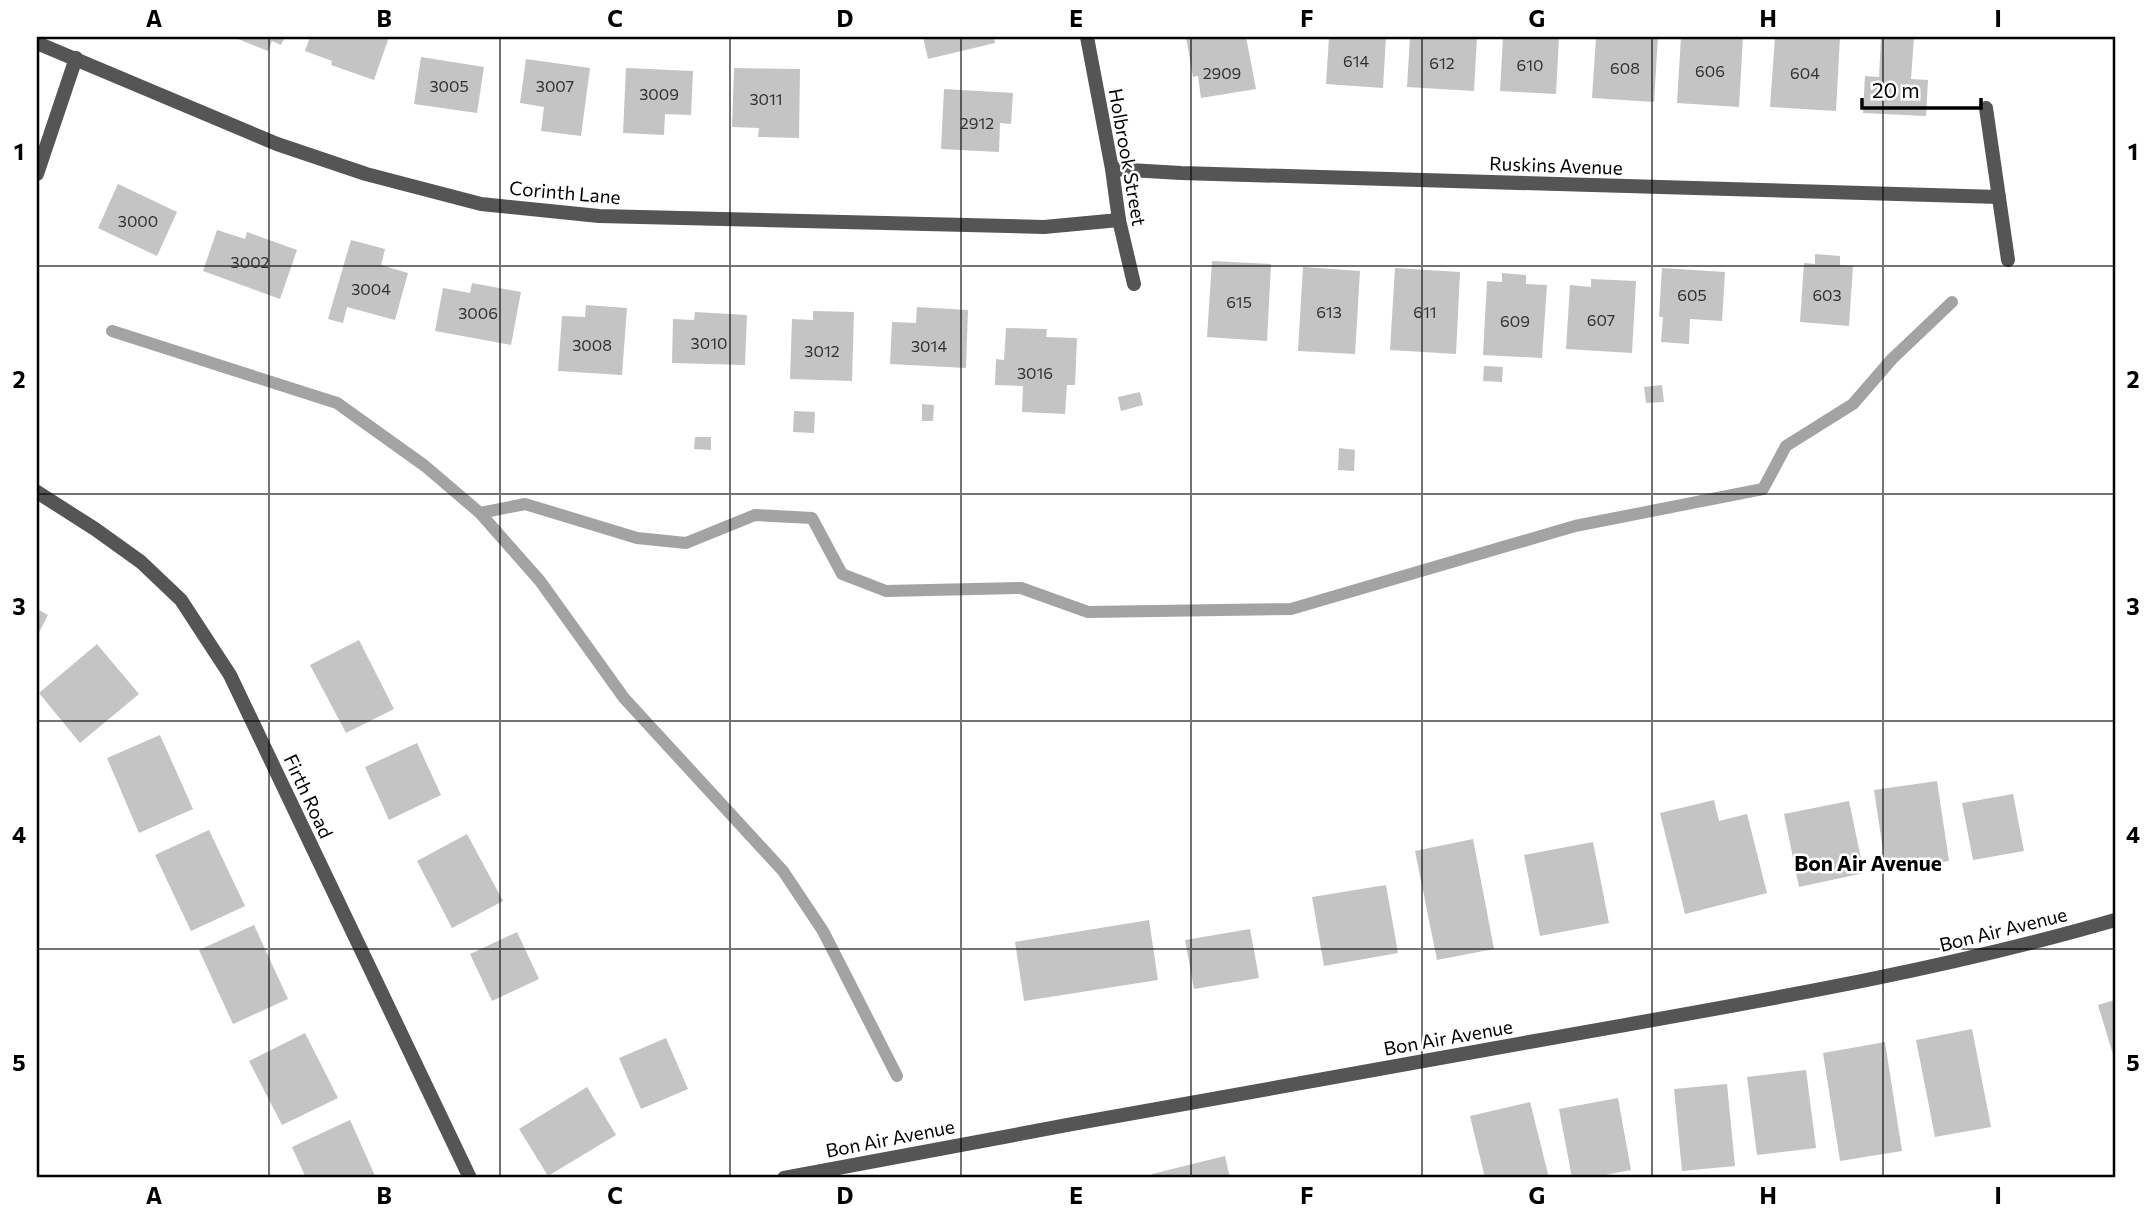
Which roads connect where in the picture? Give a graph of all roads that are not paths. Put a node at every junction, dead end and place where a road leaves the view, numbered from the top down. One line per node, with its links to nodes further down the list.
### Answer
1 (1087, 37): 5 (street, Holbrook Street)
2 (37, 43): 3 (street, Corinth Lane)
3 (76, 58): 6 (street); 8 (street, Corinth Lane)
4 (1986, 108): 7 (street)
5 (1112, 169): 7 (street, Ruskins Avenue); 8 (street, Holbrook Street)
6 (37, 174)
7 (1999, 197): 9 (street)
8 (1119, 220): 10 (street, Holbrook Street)
9 (2008, 260)
10 (1134, 284)
11 (37, 492): 13 (street, Firth Road)
12 (2115, 920): 14 (street, Bon Air Avenue)
13 (470, 1178)
14 (784, 1178)

